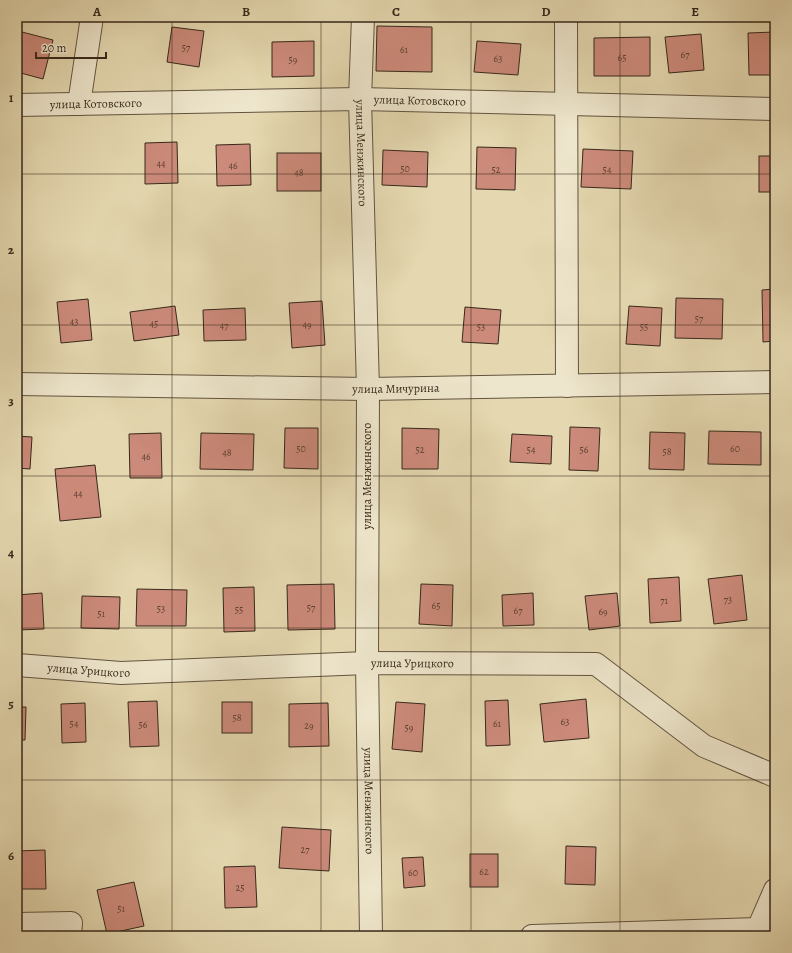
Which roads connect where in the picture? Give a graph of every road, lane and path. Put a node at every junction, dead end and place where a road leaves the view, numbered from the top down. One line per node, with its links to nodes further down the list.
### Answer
1 (92, 17): 5 (street)
2 (363, 17): 4 (street, улица Менжинского)
3 (566, 17): 6 (street)
4 (360, 99): 5 (street, улица Котовского); 6 (street, улица Котовского); 12 (street, улица Менжинского)
5 (79, 104): 7 (street, улица Котовского)
6 (565, 104): 8 (street, улица Котовского); 11 (street)
7 (17, 105)
8 (775, 109)
9 (775, 382): 11 (street, улица Мичурина)
10 (17, 384): 12 (street, улица Мичурина)
11 (567, 386): 12 (street, улица Мичурина)
12 (368, 388): 13 (street, улица Менжинского)
13 (367, 662): 14 (street, улица Урицкого); 15 (street, улица Урицкого); 19 (street, улица Менжинского)
14 (17, 665)
15 (775, 776)
16 (775, 890): 20 (street)
17 (17, 924): 18 (street)
18 (70, 936)
19 (371, 936)
20 (532, 936)

